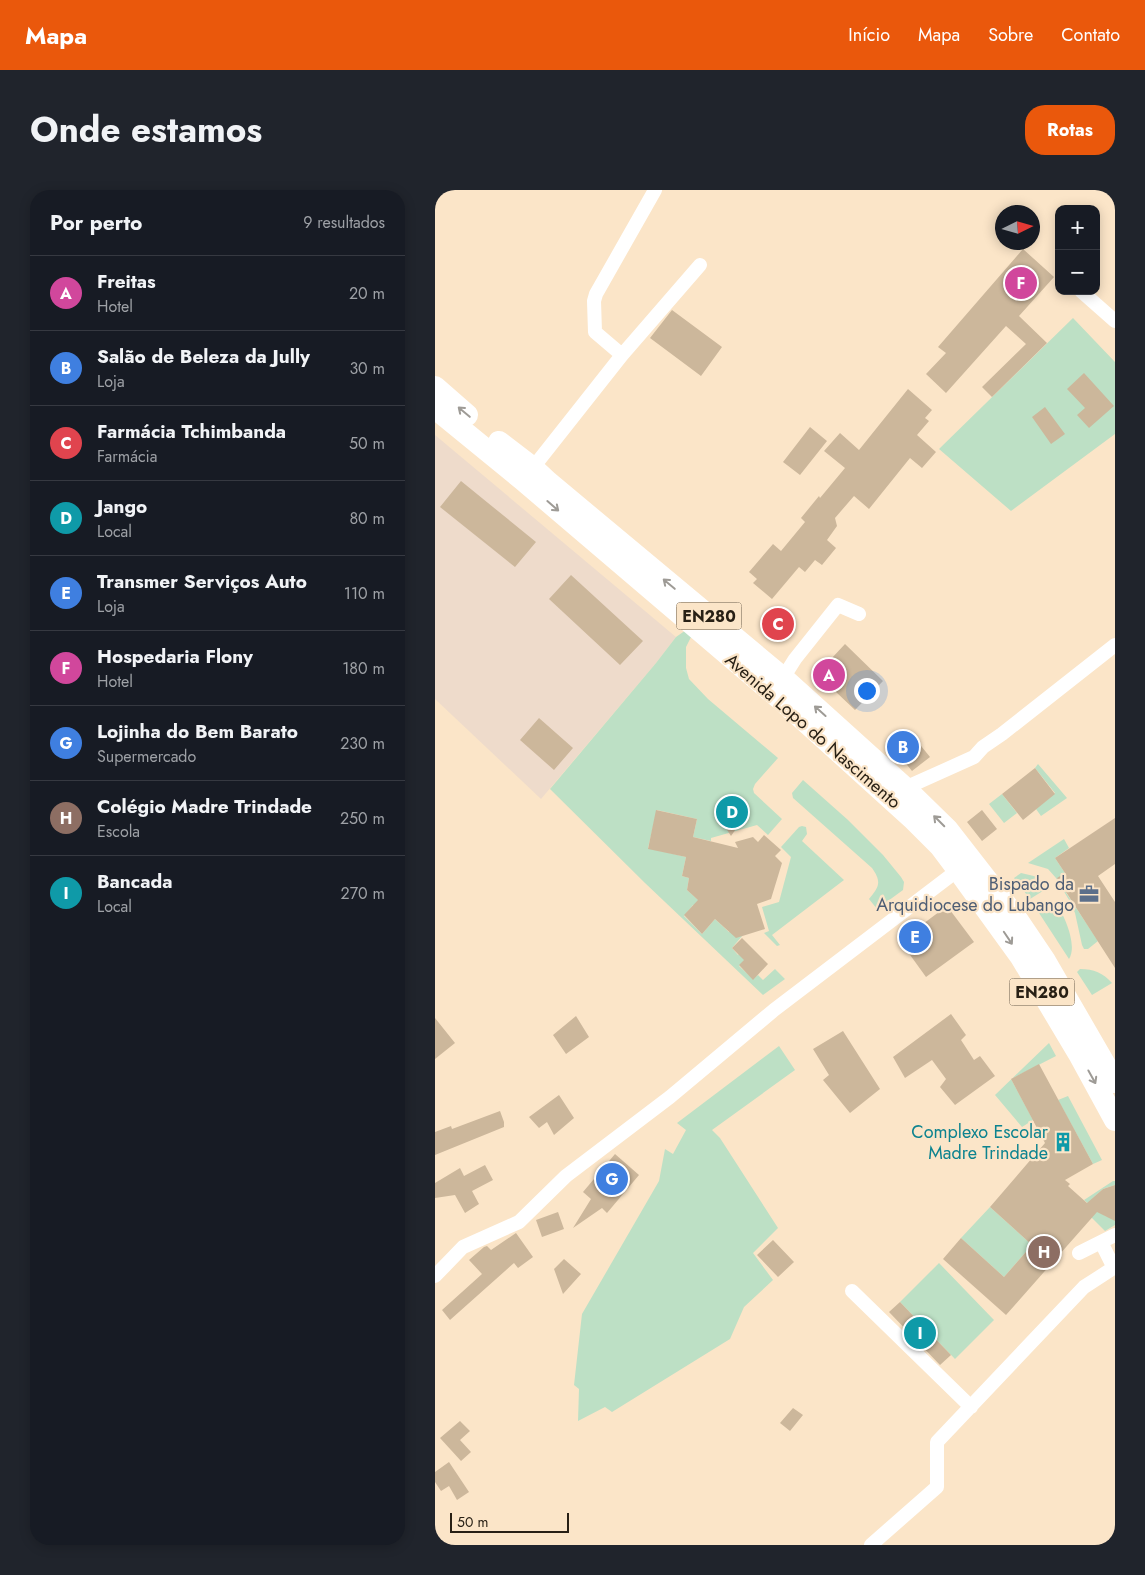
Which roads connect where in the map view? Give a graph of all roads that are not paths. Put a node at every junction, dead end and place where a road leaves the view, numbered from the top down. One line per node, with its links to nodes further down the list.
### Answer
1 (655, 190): 5 (street)
2 (699, 265): 5 (street)
3 (1086, 295): 4 (street)
4 (1115, 321)
5 (622, 355): 8 (street)
6 (435, 387): 8 (main road, Avenida Lopo do Nascimento / EN280, one-way to 6)
7 (435, 408): 8 (main road, Avenida Lopo do Nascimento / EN280)
8 (528, 474): 11 (main road, Avenida Lopo do Nascimento / EN280, one-way to 8); 13 (main road, Avenida Lopo do Nascimento / EN280, one-way to 13)
9 (859, 614): 11 (street)
10 (1115, 645): 12 (street)
11 (783, 678): 12 (main road, Avenida Lopo do Nascimento / EN280, one-way to 11)
12 (905, 788): 14 (main road, Avenida Lopo do Nascimento / EN280, one-way to 12)
13 (958, 870): 15 (main road, Avenida Lopo do Nascimento / EN280, one-way to 15); 19 (street)
14 (1115, 1082)
15 (1115, 1120)
16 (1115, 1235): 17 (street)
17 (1101, 1242): 18 (street); 20 (street)
18 (1079, 1253)
19 (441, 1260): 21 (street)
20 (1114, 1268): 23 (street)
21 (435, 1276)
22 (852, 1292): 23 (street)
23 (971, 1407): 24 (street)
24 (871, 1545)

